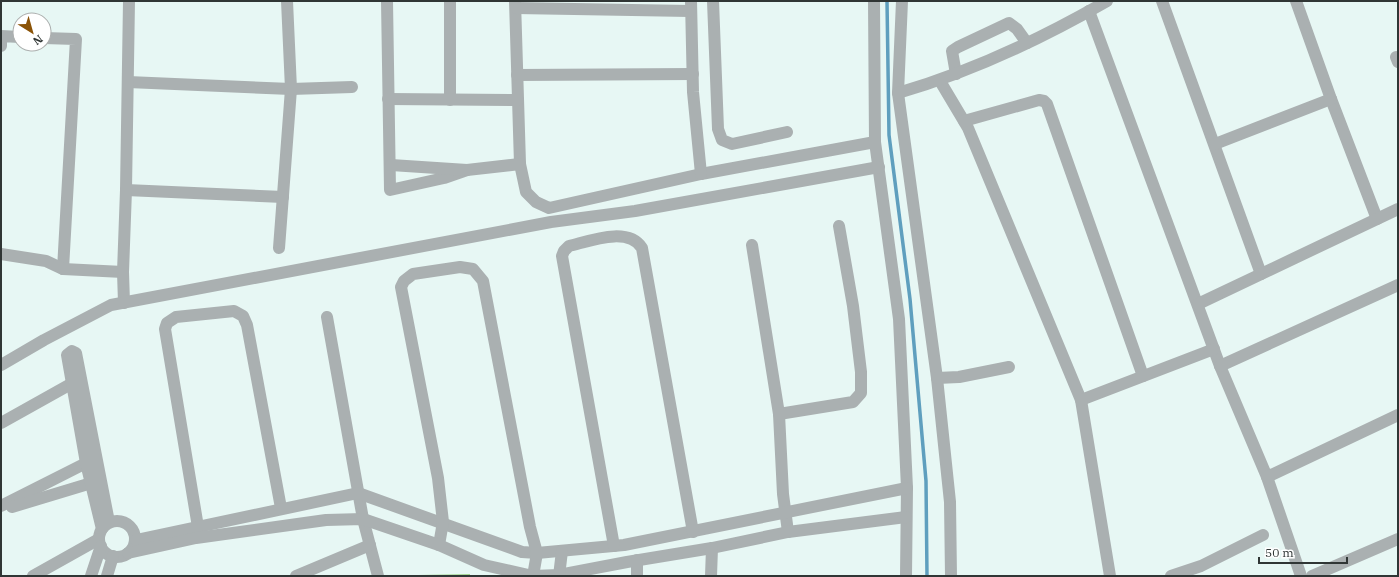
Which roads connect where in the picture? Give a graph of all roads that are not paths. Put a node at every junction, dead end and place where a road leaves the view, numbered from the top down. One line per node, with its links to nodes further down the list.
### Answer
1 (129, 1): 24 (street)
2 (287, 1): 26 (street)
3 (387, 1): 28 (street)
4 (450, 1): 30 (street)
5 (713, 1): 14 (street)
6 (874, 1): 34 (street)
7 (902, 1): 27 (street)
8 (1107, 1): 13 (street)
9 (1162, 1): 35 (street)
10 (1296, 1): 29 (street)
11 (516, 5): 12 (street); 22 (street)
12 (690, 6): 16 (street)
13 (1089, 11): 18 (street); 54 (street)
14 (714, 36): 16 (street); 33 (street)
15 (12, 37): 19 (street)
16 (692, 37): 20 (street)
17 (52, 38): 49 (street)
18 (1027, 43): 21 (street); 21 (street)
19 (1, 46)
20 (693, 74): 22 (street); 40 (street)
21 (956, 74): 23 (street)
22 (517, 75): 31 (street)
23 (940, 81): 27 (street); 32 (street)
24 (128, 82): 26 (street); 41 (street)
25 (352, 87): 26 (street)
26 (290, 89): 42 (street)
27 (898, 93): 61 (street)
28 (388, 99): 30 (street); 37 (street)
29 (1331, 99): 35 (street); 44 (street)
30 (450, 100): 31 (street)
31 (518, 100): 36 (street)
32 (964, 121): 60 (street); 62 (street)
33 (788, 132)
34 (875, 142): 38 (street); 40 (street)
35 (1215, 144): 51 (street)
36 (520, 164): 39 (street); 40 (street)
37 (391, 165): 39 (street); 39 (street)
38 (879, 167): 53 (street); 69 (street)
39 (467, 170)
40 (701, 174)
41 (126, 190): 42 (street); 50 (street)
42 (283, 197): 47 (street)
43 (1398, 209): 44 (street)
44 (1377, 219): 51 (street)
45 (840, 226): 63 (street)
46 (752, 245): 63 (street)
47 (279, 248)
48 (1, 254): 49 (street)
49 (63, 269): 50 (street)
50 (123, 272): 53 (street)
51 (1261, 274): 54 (street)
52 (1398, 286): 58 (street)
53 (124, 303): 57 (street)
54 (1198, 304): 56 (street)
55 (327, 317): 70 (street)
56 (1214, 349): 58 (street); 60 (street)
57 (2, 362)
58 (1220, 366): 67 (street)
59 (1009, 367): 61 (street)
60 (1143, 376): 62 (street)
61 (937, 378): 105 (street)
62 (1081, 400): 106 (street)
63 (779, 414): 74 (street)
64 (1398, 414): 67 (street)
65 (1, 423): 66 (street)
66 (91, 461): 68 (street); 71 (street)
67 (1267, 477): 108 (street)
68 (96, 481): 73 (street); 81 (street)
69 (907, 488): 74 (street); 75 (street)
70 (358, 493): 72 (street); 76 (street); 77 (street)
71 (1, 506)
72 (281, 508): 78 (street); 78 (street)
73 (1, 510)
74 (785, 512): 79 (street); 80 (street)
75 (906, 517): 80 (street); 104 (street)
76 (363, 519): 85 (street); 86 (street); 91 (street)
77 (443, 522): 86 (street); 90 (street); 90 (street)
78 (198, 528): 84 (street)
79 (693, 532): 87 (street); 87 (street)
80 (788, 532): 88 (street)
81 (103, 534): 84 (street); 92 (street); 95 (street); 96 (street)
82 (1264, 535): 107 (street)
83 (1398, 539): 109 (street)
84 (136, 540): 91 (street)
85 (370, 545): 98 (street); 99 (street)
86 (438, 546): 94 (street)
87 (619, 546): 89 (street); 93 (street)
88 (712, 548): 93 (street); 103 (street)
89 (562, 551): 90 (street); 101 (street)
90 (537, 553): 100 (street)
91 (128, 554): 92 (street)
92 (113, 556): 97 (street)
93 (632, 561): 101 (street); 102 (street)
94 (484, 571): 100 (street)
95 (33, 576)
96 (91, 576)
97 (107, 576)
98 (296, 576)
99 (378, 576)
100 (533, 576): 101 (street)
101 (559, 576)
102 (637, 576)
103 (711, 576)
104 (906, 576)
105 (951, 576)
106 (1110, 576)
107 (1171, 576)
108 (1301, 576)
109 (1312, 576)

